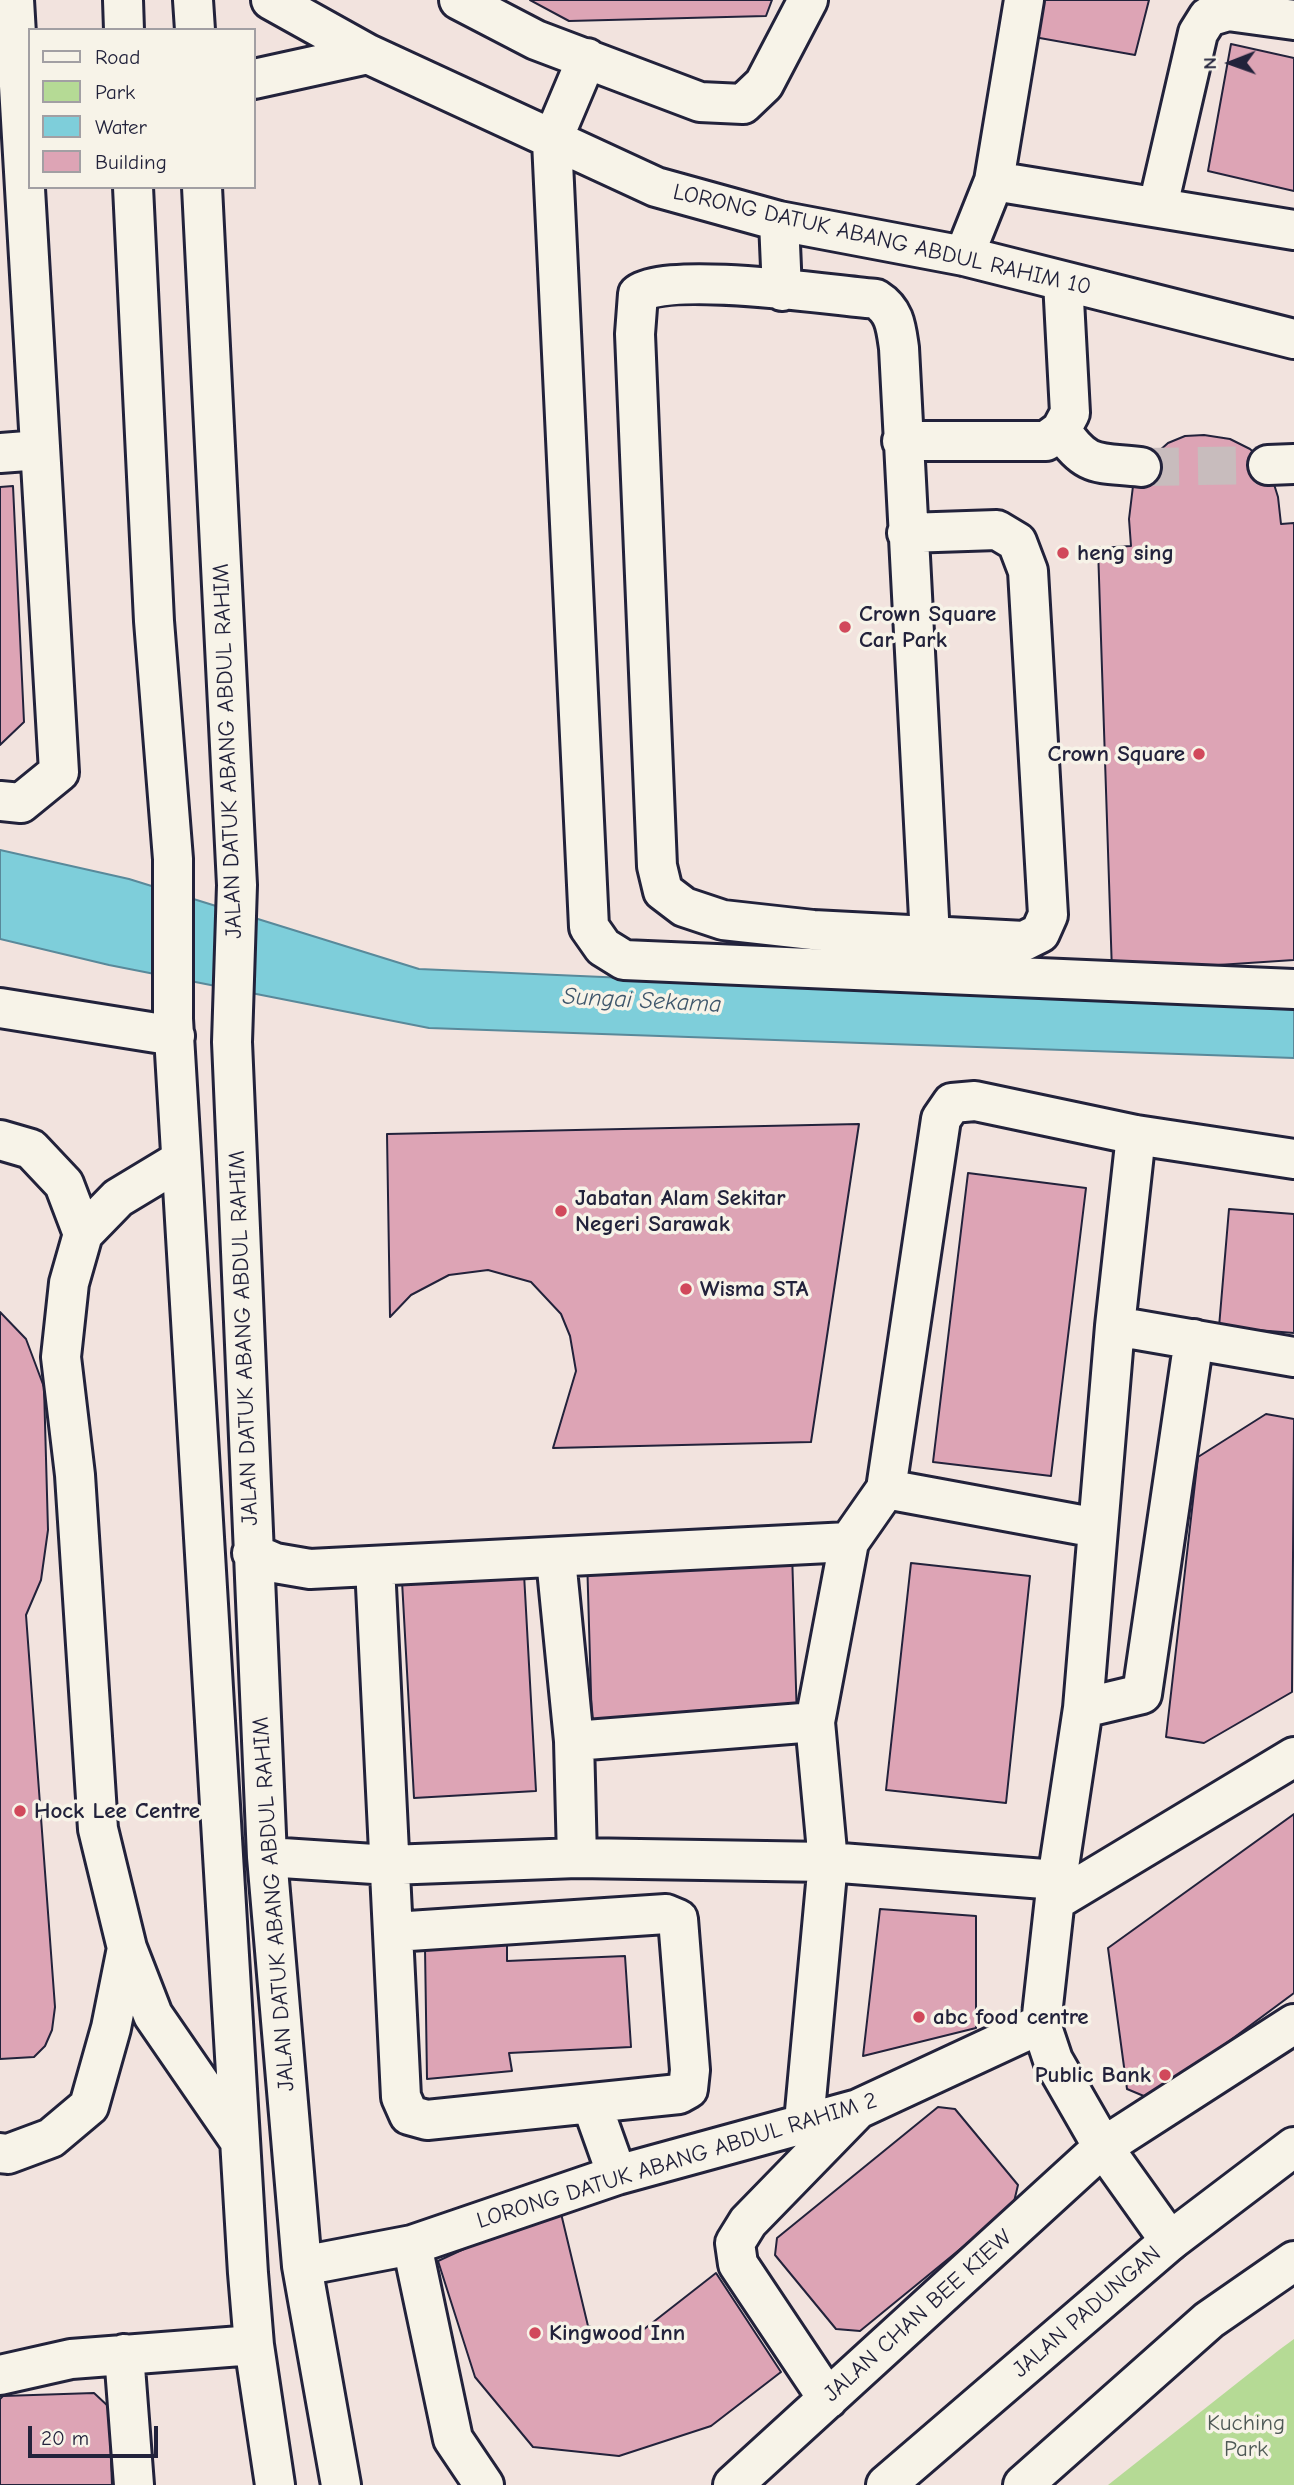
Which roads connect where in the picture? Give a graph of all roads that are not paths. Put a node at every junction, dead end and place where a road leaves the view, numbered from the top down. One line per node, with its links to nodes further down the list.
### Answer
1 (14, 0): 14 (street)
2 (123, 0): 9 (street)
3 (193, 0): 10 (street)
4 (271, 0): 11 (street, LORONG DATUK ABANG ABDUL RAHIM 10)
5 (808, 0): 12 (street)
6 (1024, 0): 16 (street)
7 (466, 1): 12 (street)
8 (1294, 20): 19 (street)
9 (124, 28)
10 (195, 28)
11 (368, 54): 13 (street); 15 (street, LORONG DATUK ABANG ABDUL RAHIM 10)
12 (587, 58): 15 (street)
13 (256, 79)
14 (16, 87): 28 (street)
15 (552, 141): 20 (street, LORONG DATUK ABANG ABDUL RAHIM 10); 34 (street)
16 (994, 181): 19 (street); 22 (street)
17 (133, 189): 36 (street, JALAN DATUK ABANG ABDUL RAHIM)
18 (202, 189): 48 (street, JALAN DATUK ABANG ABDUL RAHIM)
19 (1158, 205): 21 (street)
20 (779, 221): 22 (street, LORONG DATUK ABANG ABDUL RAHIM 10); 24 (street)
21 (1294, 230)
22 (964, 256): 23 (street, LORONG DATUK ABANG ABDUL RAHIM 10)
23 (1063, 281): 25 (street, LORONG DATUK ABANG ABDUL RAHIM 10); 26 (street)
24 (782, 291): 27 (street); 33 (street)
25 (1294, 339)
26 (1061, 430): 27 (street); 30 (street)
27 (902, 441): 31 (street)
28 (40, 450): 29 (street); 32 (street)
29 (0, 453)
30 (1141, 467)
31 (907, 533): 33 (street); 33 (street)
32 (0, 802)
33 (930, 937)
34 (1294, 989)
35 (0, 1008): 36 (street)
36 (174, 1028): 40 (street, JALAN DATUK ABANG ABDUL RAHIM)
37 (1136, 1135): 39 (street); 42 (street); 45 (street)
38 (0, 1140): 41 (street)
39 (1294, 1159)
40 (181, 1160): 41 (street); 67 (street, JALAN DATUK ABANG ABDUL RAHIM)
41 (83, 1234): 61 (street)
42 (1115, 1325): 43 (street); 46 (street)
43 (1194, 1339): 44 (street); 51 (street)
44 (1294, 1357)
45 (886, 1489): 46 (street); 47 (street)
46 (1097, 1528): 51 (street)
47 (849, 1542): 49 (street); 52 (street)
48 (252, 1553): 50 (street); 55 (street, JALAN DATUK ABANG ABDUL RAHIM)
49 (556, 1559): 50 (street); 53 (street)
50 (375, 1566): 58 (street)
51 (1083, 1708): 59 (street)
52 (815, 1722): 53 (street); 57 (street)
53 (574, 1741): 56 (street)
54 (1294, 1757): 59 (street)
55 (267, 1857): 58 (street); 75 (street, JALAN DATUK ABANG ABDUL RAHIM)
56 (577, 1858): 57 (street); 58 (street)
57 (828, 1862): 59 (street); 66 (street)
58 (389, 1865): 60 (street)
59 (1056, 1890): 62 (street)
60 (394, 1932): 64 (street); 64 (street)
61 (127, 1948): 67 (street); 70 (street)
62 (1041, 2024): 65 (street, LORONG DATUK ABANG ABDUL RAHIM 2); 68 (street)
63 (1294, 2024): 68 (street, JALAN CHAN BEE KIEW)
64 (592, 2105): 71 (street)
65 (858, 2109): 66 (street, LORONG DATUK ABANG ABDUL RAHIM 2); 79 (street)
66 (804, 2122): 71 (street, LORONG DATUK ABANG ABDUL RAHIM 2)
67 (239, 2140): 76 (street, JALAN DATUK ABANG ABDUL RAHIM)
68 (1103, 2147): 72 (street); 79 (street, JALAN CHAN BEE KIEW)
69 (1294, 2147): 72 (street, JALAN PADUNGAN)
70 (3, 2151)
71 (617, 2175): 73 (street, LORONG DATUK ABANG ABDUL RAHIM 2)
72 (1170, 2241): 85 (street, JALAN PADUNGAN)
73 (411, 2245): 75 (street, LORONG DATUK ABANG ABDUL RAHIM 2); 83 (street)
74 (1294, 2261): 86 (street)
75 (302, 2266): 82 (street, JALAN DATUK ABANG ABDUL RAHIM)
76 (254, 2344): 77 (street); 81 (street, JALAN DATUK ABANG ABDUL RAHIM)
77 (124, 2354): 78 (street); 80 (street)
78 (0, 2375)
79 (828, 2399): 84 (street, JALAN CHAN BEE KIEW)
80 (134, 2485)
81 (275, 2485)
82 (341, 2485)
83 (484, 2485)
84 (733, 2485)
85 (886, 2485)
86 (1023, 2485)

